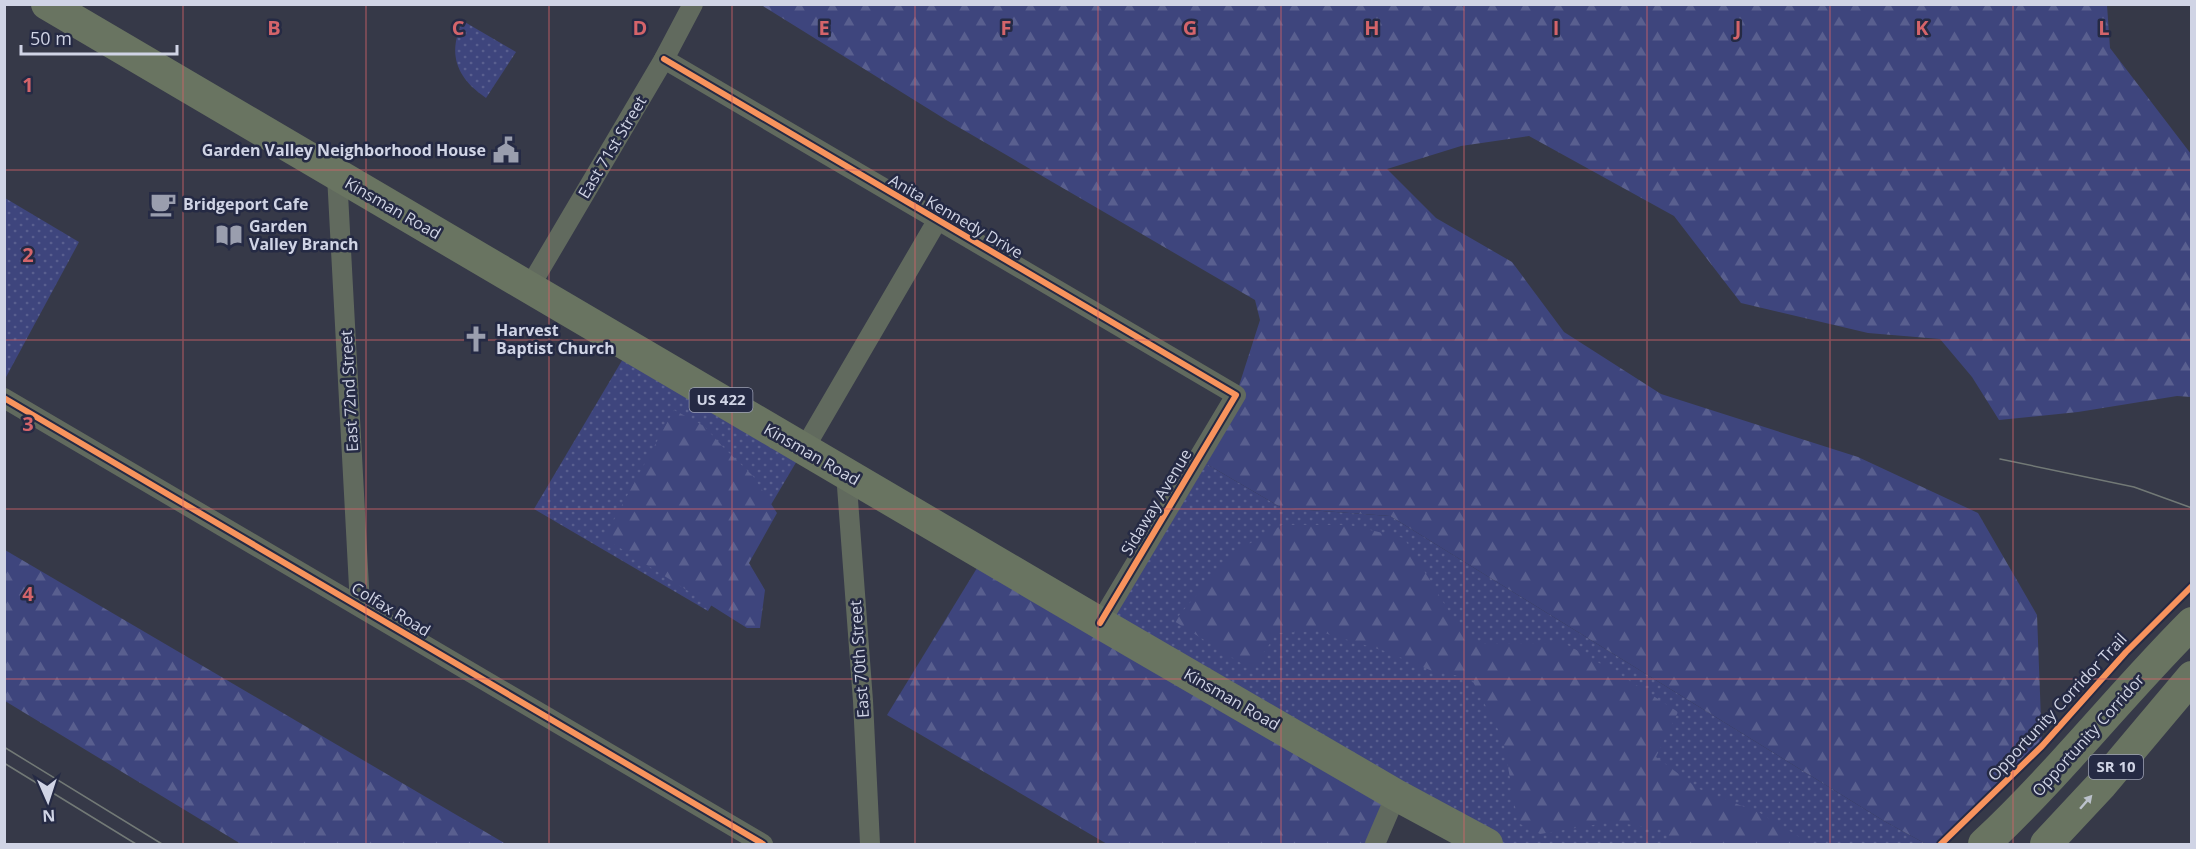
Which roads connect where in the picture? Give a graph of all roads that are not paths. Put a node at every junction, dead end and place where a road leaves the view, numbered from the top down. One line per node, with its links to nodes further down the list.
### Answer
1 (47, 4): 4 (main road, Kinsman Road / US 422)
2 (693, 4): 3 (street, East 71st Street)
3 (664, 59): 5 (street, Anita Kennedy Drive); 6 (street, East 71st Street)
4 (337, 175): 6 (main road, Kinsman Road / US 422); 11 (street, East 72nd Street)
5 (937, 222): 7 (street, Anita Kennedy Drive); 9 (street)
6 (529, 288): 9 (main road, Kinsman Road / US 422)
7 (1236, 395): 12 (street, Sidaway Avenue)
8 (4, 398): 11 (street, Colfax Road)
9 (804, 449): 10 (main road, Kinsman Road / US 422)
10 (846, 474): 12 (main road, Kinsman Road / US 422); 17 (street, East 70th Street)
11 (360, 606): 16 (street, Colfax Road)
12 (1100, 623): 15 (main road, Kinsman Road / US 422)
13 (2192, 623): 20 (main road, Opportunity Corridor / SR 10)
14 (2187, 682): 21 (main road, SR 10, one-way to 14)
15 (1396, 795): 18 (street); 19 (main road, Kinsman Road / US 422)
16 (763, 844)
17 (870, 844)
18 (1375, 844)
19 (1487, 844)
20 (1984, 844)
21 (2046, 844)

